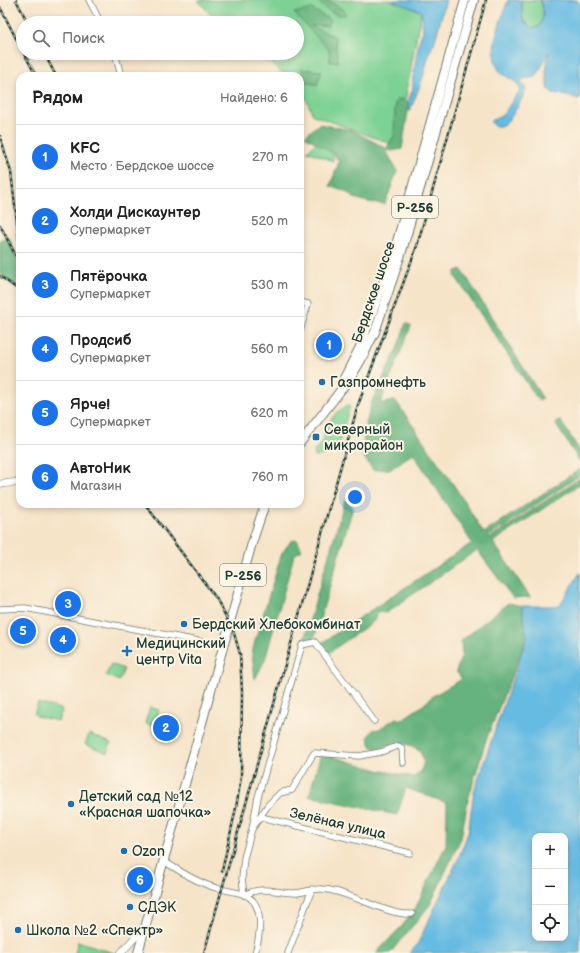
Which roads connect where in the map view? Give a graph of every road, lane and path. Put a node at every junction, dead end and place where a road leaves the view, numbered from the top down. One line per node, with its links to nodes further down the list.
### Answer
1 (88, 0): 4 (street)
2 (465, 0): 9 (highway, Бердское шоссе / Р-256)
3 (474, 0): 9 (highway, Бердское шоссе / Р-256)
4 (97, 16)
5 (117, 60): 6 (street)
6 (120, 72)
7 (304, 303): 8 (street)
8 (304, 318)
9 (331, 404): 10 (highway, Р-256)
10 (304, 438)
11 (16, 482): 12 (main road)
12 (0, 484)
13 (264, 508): 15 (highway, Р-256)
14 (0, 609): 15 (street)
15 (224, 646): 21 (highway, Р-256)
16 (374, 721): 19 (street)
17 (403, 763): 18 (street)
18 (261, 817): 19 (street); 20 (street, Зелёная улица)
19 (252, 829): 24 (street)
20 (410, 853)
21 (164, 861): 24 (street); 27 (highway, Р-256)
22 (312, 889): 23 (street); 25 (street); 26 (street)
23 (296, 893): 24 (street); 25 (street)
24 (244, 894): 30 (street)
25 (306, 903): 31 (street)
26 (412, 914)
27 (146, 925): 28 (main road); 29 (highway, Р-256)
28 (121, 953)
29 (138, 953)
30 (255, 953)
31 (288, 953)

